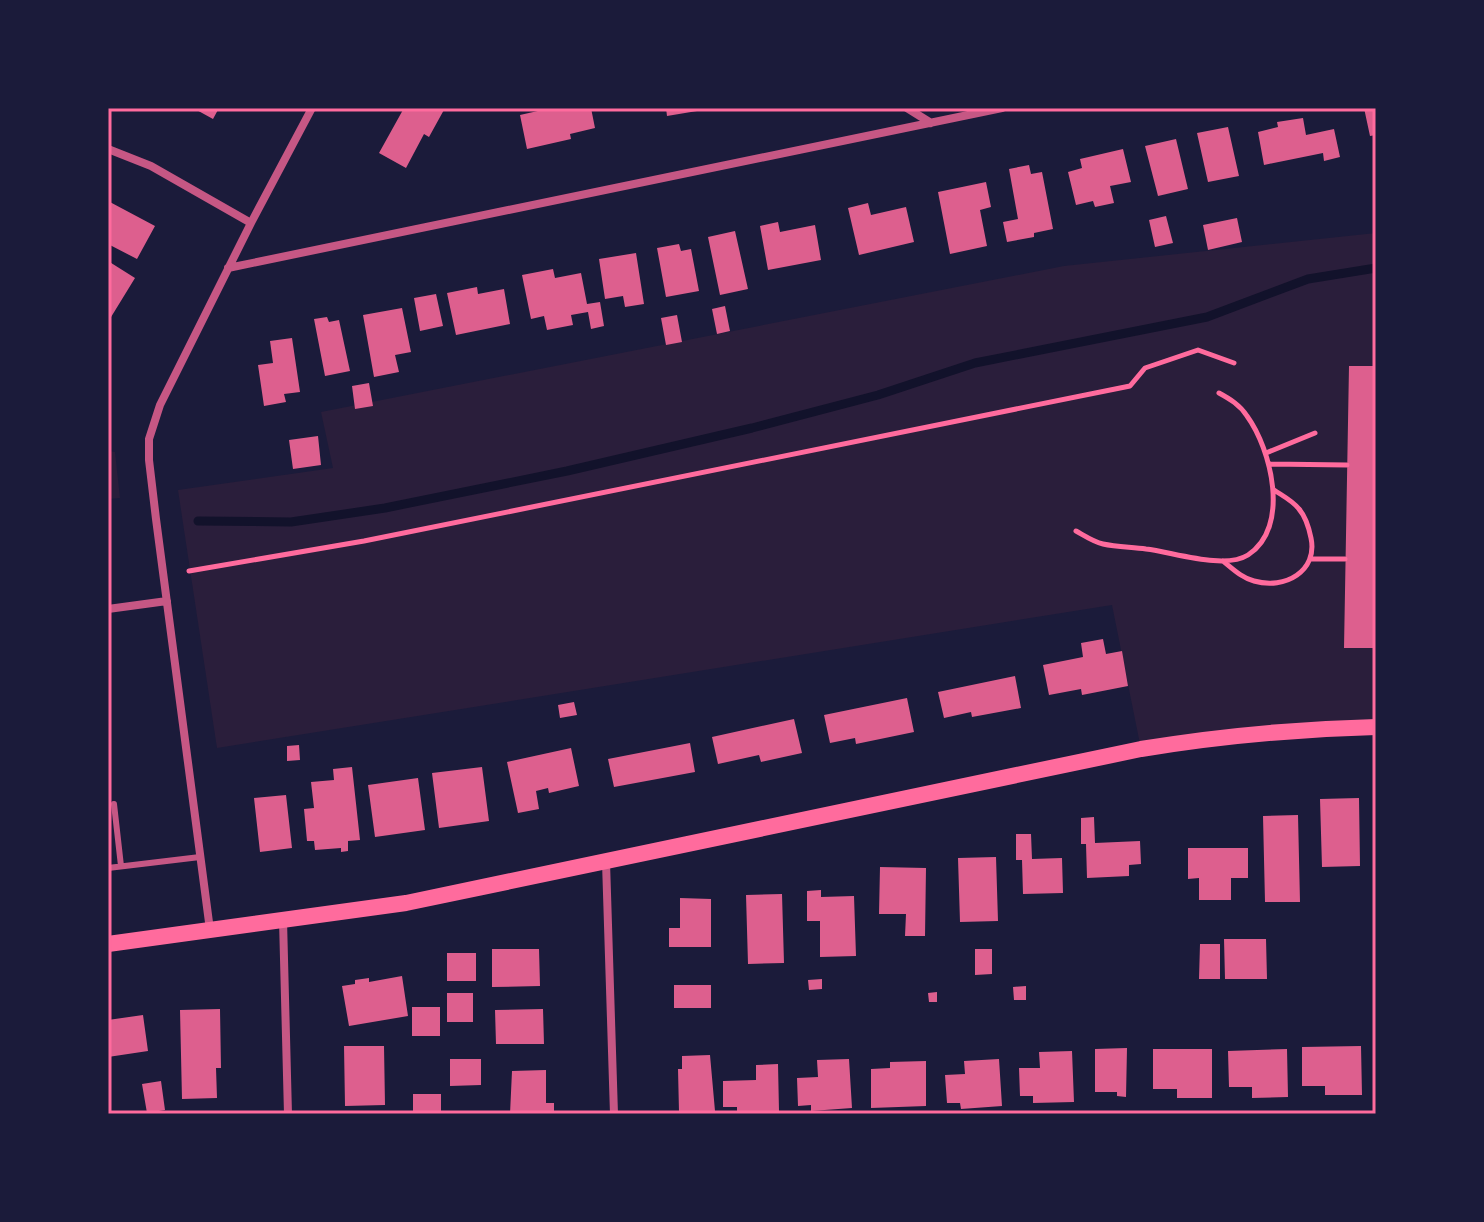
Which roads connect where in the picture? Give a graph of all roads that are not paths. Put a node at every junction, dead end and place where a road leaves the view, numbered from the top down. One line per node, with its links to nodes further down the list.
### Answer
1 (312, 108): 6 (street)
2 (907, 108): 4 (street)
3 (1002, 108): 4 (street)
4 (931, 123): 7 (street)
5 (108, 149): 6 (street)
6 (251, 223): 7 (street)
7 (228, 268): 8 (street)
8 (167, 601): 9 (street); 12 (street)
9 (108, 609)
10 (1376, 727): 13 (main road)
11 (114, 804): 14 (lane)
12 (200, 857): 14 (lane); 17 (street)
13 (606, 862): 16 (main road); 20 (street)
14 (121, 866): 15 (lane)
15 (108, 868)
16 (283, 920): 17 (main road); 19 (street)
17 (210, 930): 18 (main road)
18 (108, 944)
19 (288, 1114)
20 (614, 1114)

